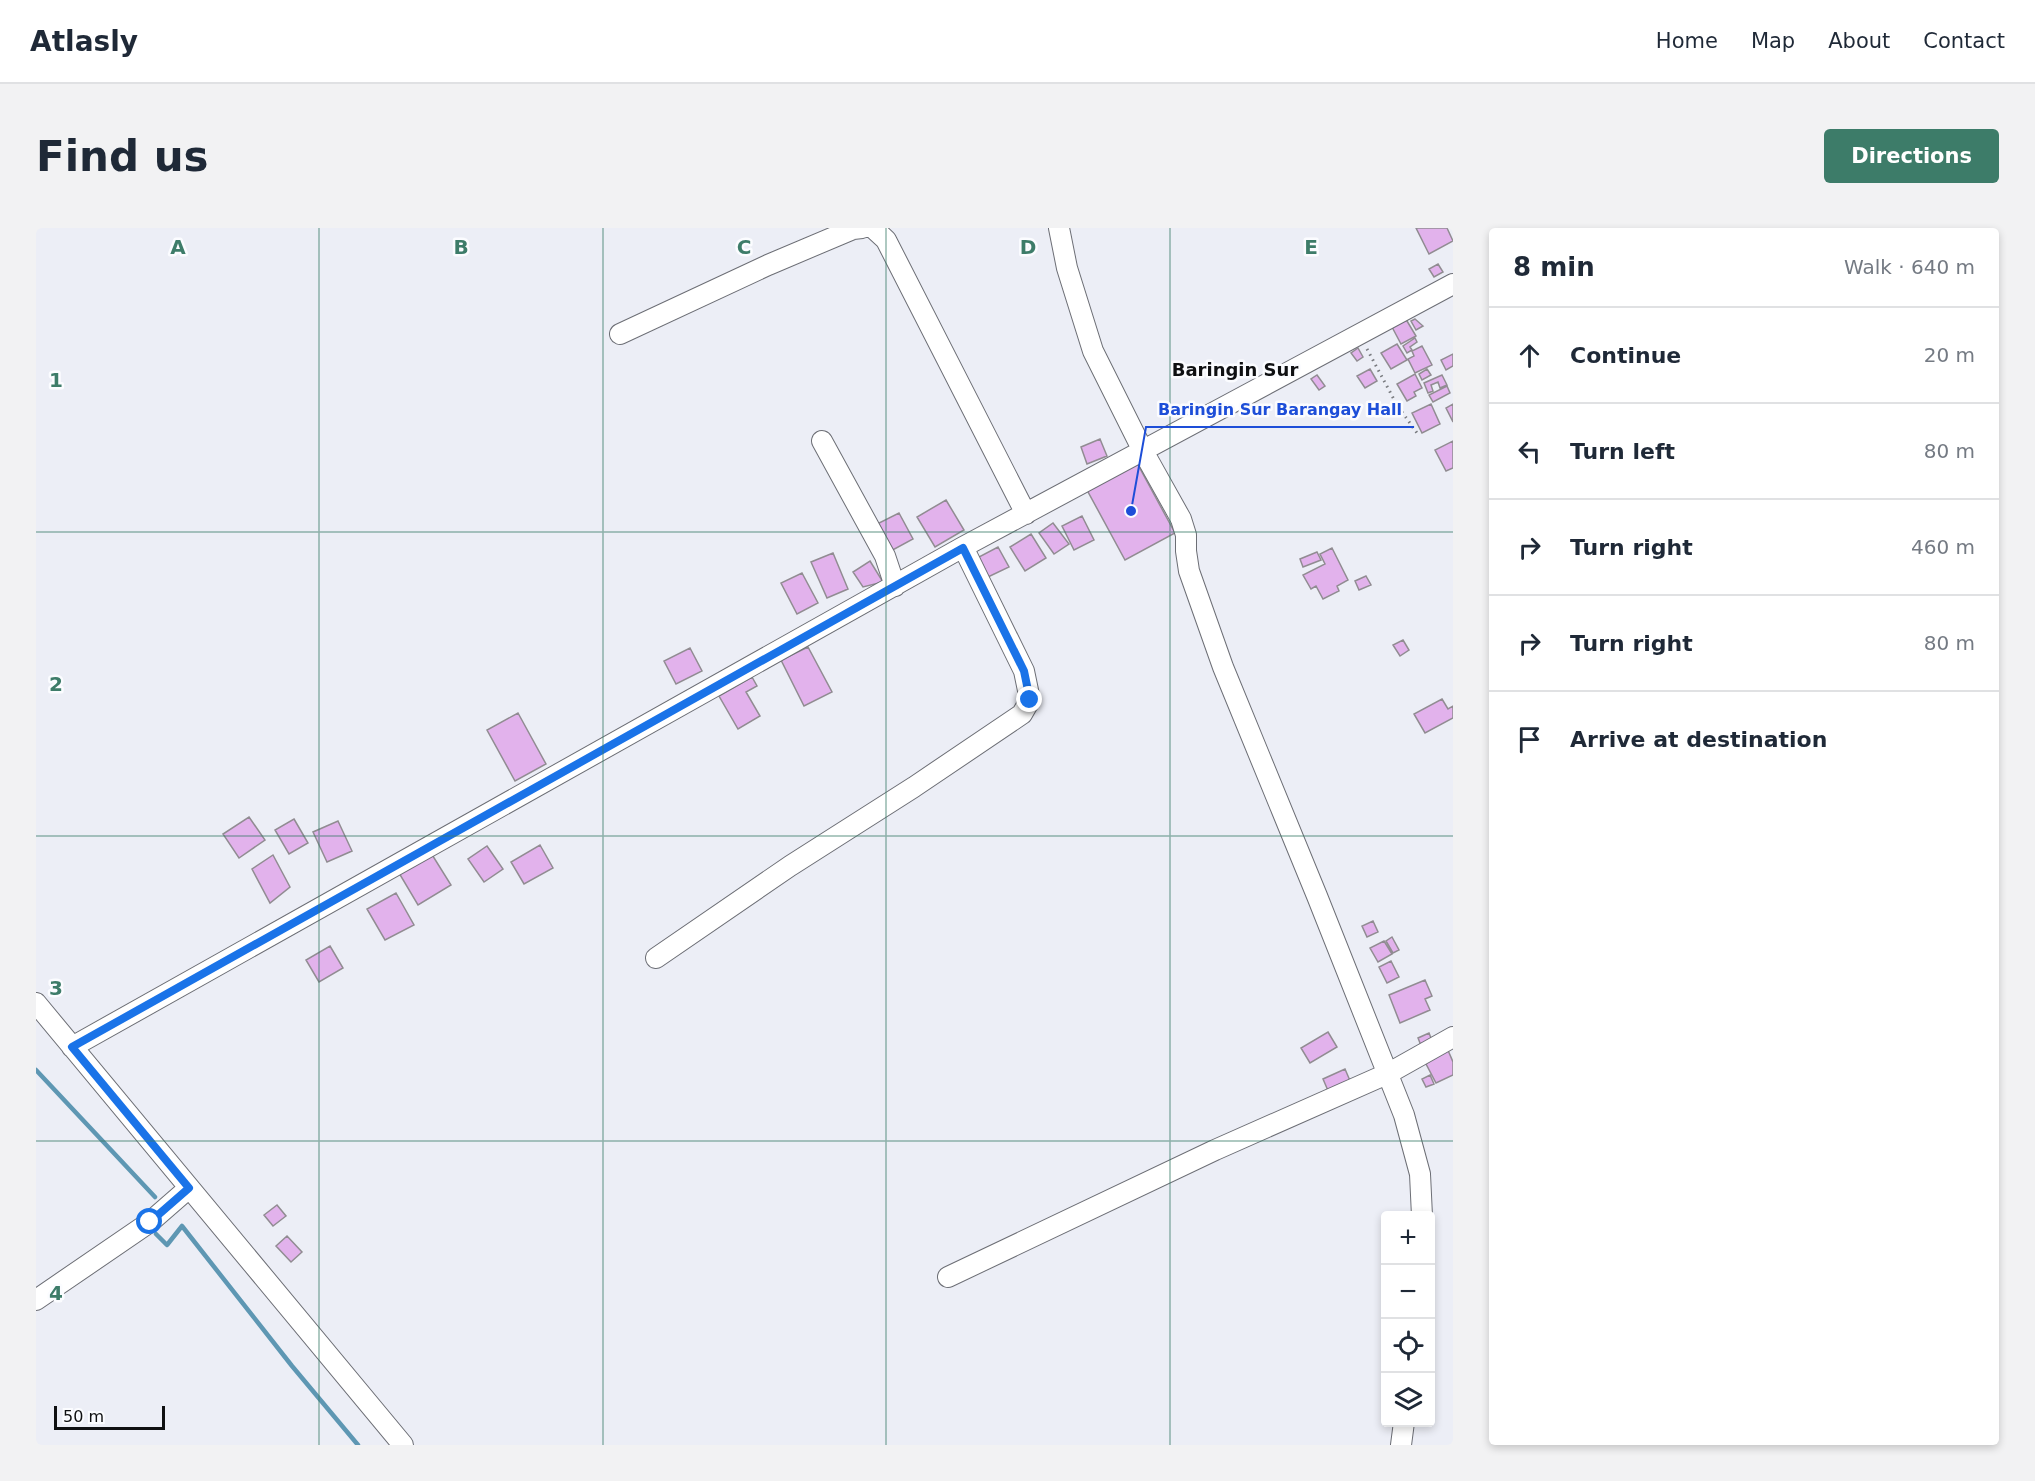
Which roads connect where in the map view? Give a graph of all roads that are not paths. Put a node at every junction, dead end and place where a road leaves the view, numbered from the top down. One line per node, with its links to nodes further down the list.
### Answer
1 (862, 228): 5 (street)
2 (873, 228): 8 (street)
3 (1059, 228): 7 (street)
4 (1453, 284): 7 (street)
5 (620, 334)
6 (822, 441): 10 (street)
7 (1143, 451): 8 (street); 15 (street)
8 (1026, 514): 9 (street)
9 (963, 548): 10 (street); 11 (street)
10 (895, 586): 14 (street)
11 (656, 958)
12 (36, 1004): 14 (street)
13 (1453, 1036): 15 (street)
14 (72, 1047): 16 (street)
15 (1389, 1073): 17 (street); 18 (street)
16 (189, 1188): 19 (street); 21 (street)
17 (1422, 1211)
18 (948, 1277)
19 (36, 1300)
20 (1403, 1427): 22 (street)
21 (403, 1445)
22 (1401, 1445)

